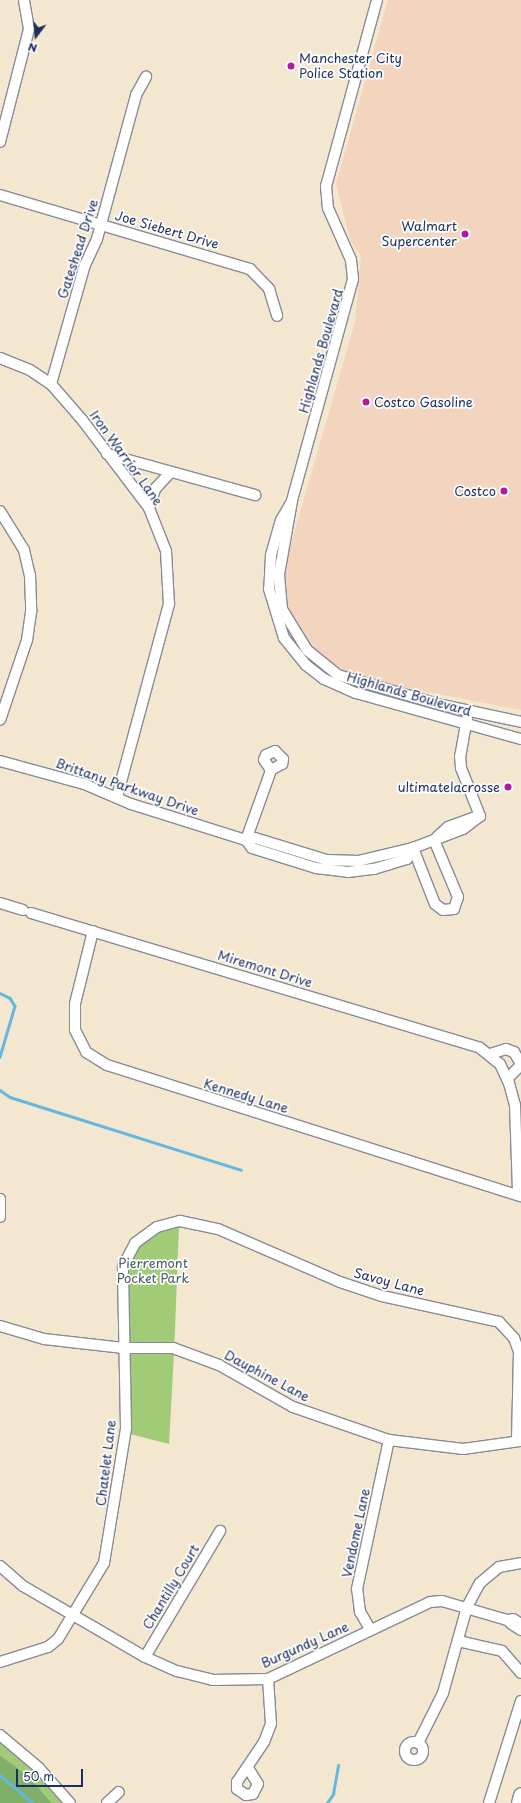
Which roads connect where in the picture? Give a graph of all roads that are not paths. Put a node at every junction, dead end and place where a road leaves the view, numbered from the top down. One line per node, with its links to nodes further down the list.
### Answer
1 (24, 0): 4 (street)
2 (378, 0): 13 (street, Highlands Boulevard)
3 (146, 77): 6 (street, Gateshead Drive)
4 (0, 142)
5 (0, 195): 6 (street, Joe Siebert Drive)
6 (101, 224): 7 (street, Joe Siebert Drive); 9 (street, Gateshead Drive)
7 (277, 316)
8 (0, 358): 9 (street, Iron Warrior Lane)
9 (51, 384): 10 (street, Iron Warrior Lane)
10 (107, 454): 11 (street); 14 (street, Iron Warrior Lane)
11 (171, 472): 12 (street); 14 (street)
12 (255, 495)
13 (292, 501): 16 (street, Highlands Boulevard); 19 (street, Highlands Boulevard)
14 (149, 508): 23 (street, Iron Warrior Lane)
15 (0, 510): 17 (street)
16 (469, 711): 18 (street, Highlands Boulevard); 19 (street)
17 (0, 720)
18 (521, 722)
19 (466, 724): 20 (street, Highlands Boulevard); 25 (street)
20 (521, 739)
21 (0, 761): 23 (street, Brittany Parkway Drive)
22 (271, 770): 24 (street)
23 (117, 797): 24 (street, Brittany Parkway Drive)
24 (246, 840): 26 (street, Brittany Parkway Drive)
25 (434, 840): 26 (street, Brittany Parkway Drive); 26 (street)
26 (413, 848)
27 (0, 903): 28 (street, Miremont Drive)
28 (93, 932): 29 (street, Miremont Drive); 32 (street, Kennedy Lane)
29 (490, 1054): 30 (street); 31 (street)
30 (521, 1065): 31 (street)
31 (508, 1078): 32 (street)
32 (520, 1195)
33 (0, 1199): 34 (street)
34 (0, 1216)
35 (157, 1227): 37 (street, Chatelet Lane); 39 (street, Savoy Lane)
36 (0, 1326): 37 (street, Dauphine Lane)
37 (123, 1348): 38 (street, Dauphine Lane); 44 (street, Chatelet Lane)
38 (389, 1440): 39 (street, Dauphine Lane); 46 (street, Vendome Lane)
39 (519, 1441)
40 (220, 1531): 48 (street, Chantilly Court)
41 (521, 1563): 43 (street)
42 (0, 1566): 44 (street, Burgundy Lane)
43 (467, 1608): 45 (street, Burgundy Lane); 46 (street, Burgundy Lane); 47 (street)
44 (73, 1616): 48 (street, Burgundy Lane); 49 (street, Chatelet Lane)
45 (519, 1623)
46 (370, 1629): 51 (street, Burgundy Lane)
47 (458, 1641): 50 (street); 54 (street)
48 (145, 1657): 51 (street, Burgundy Lane)
49 (0, 1662)
50 (521, 1673)
51 (268, 1679): 55 (street)
52 (521, 1701): 60 (street)
53 (0, 1735): 58 (street)
54 (418, 1742)
55 (248, 1768)
56 (119, 1792): 59 (street)
57 (521, 1795): 61 (highway)
58 (70, 1803)
59 (107, 1803)
60 (489, 1803)
61 (519, 1803)

